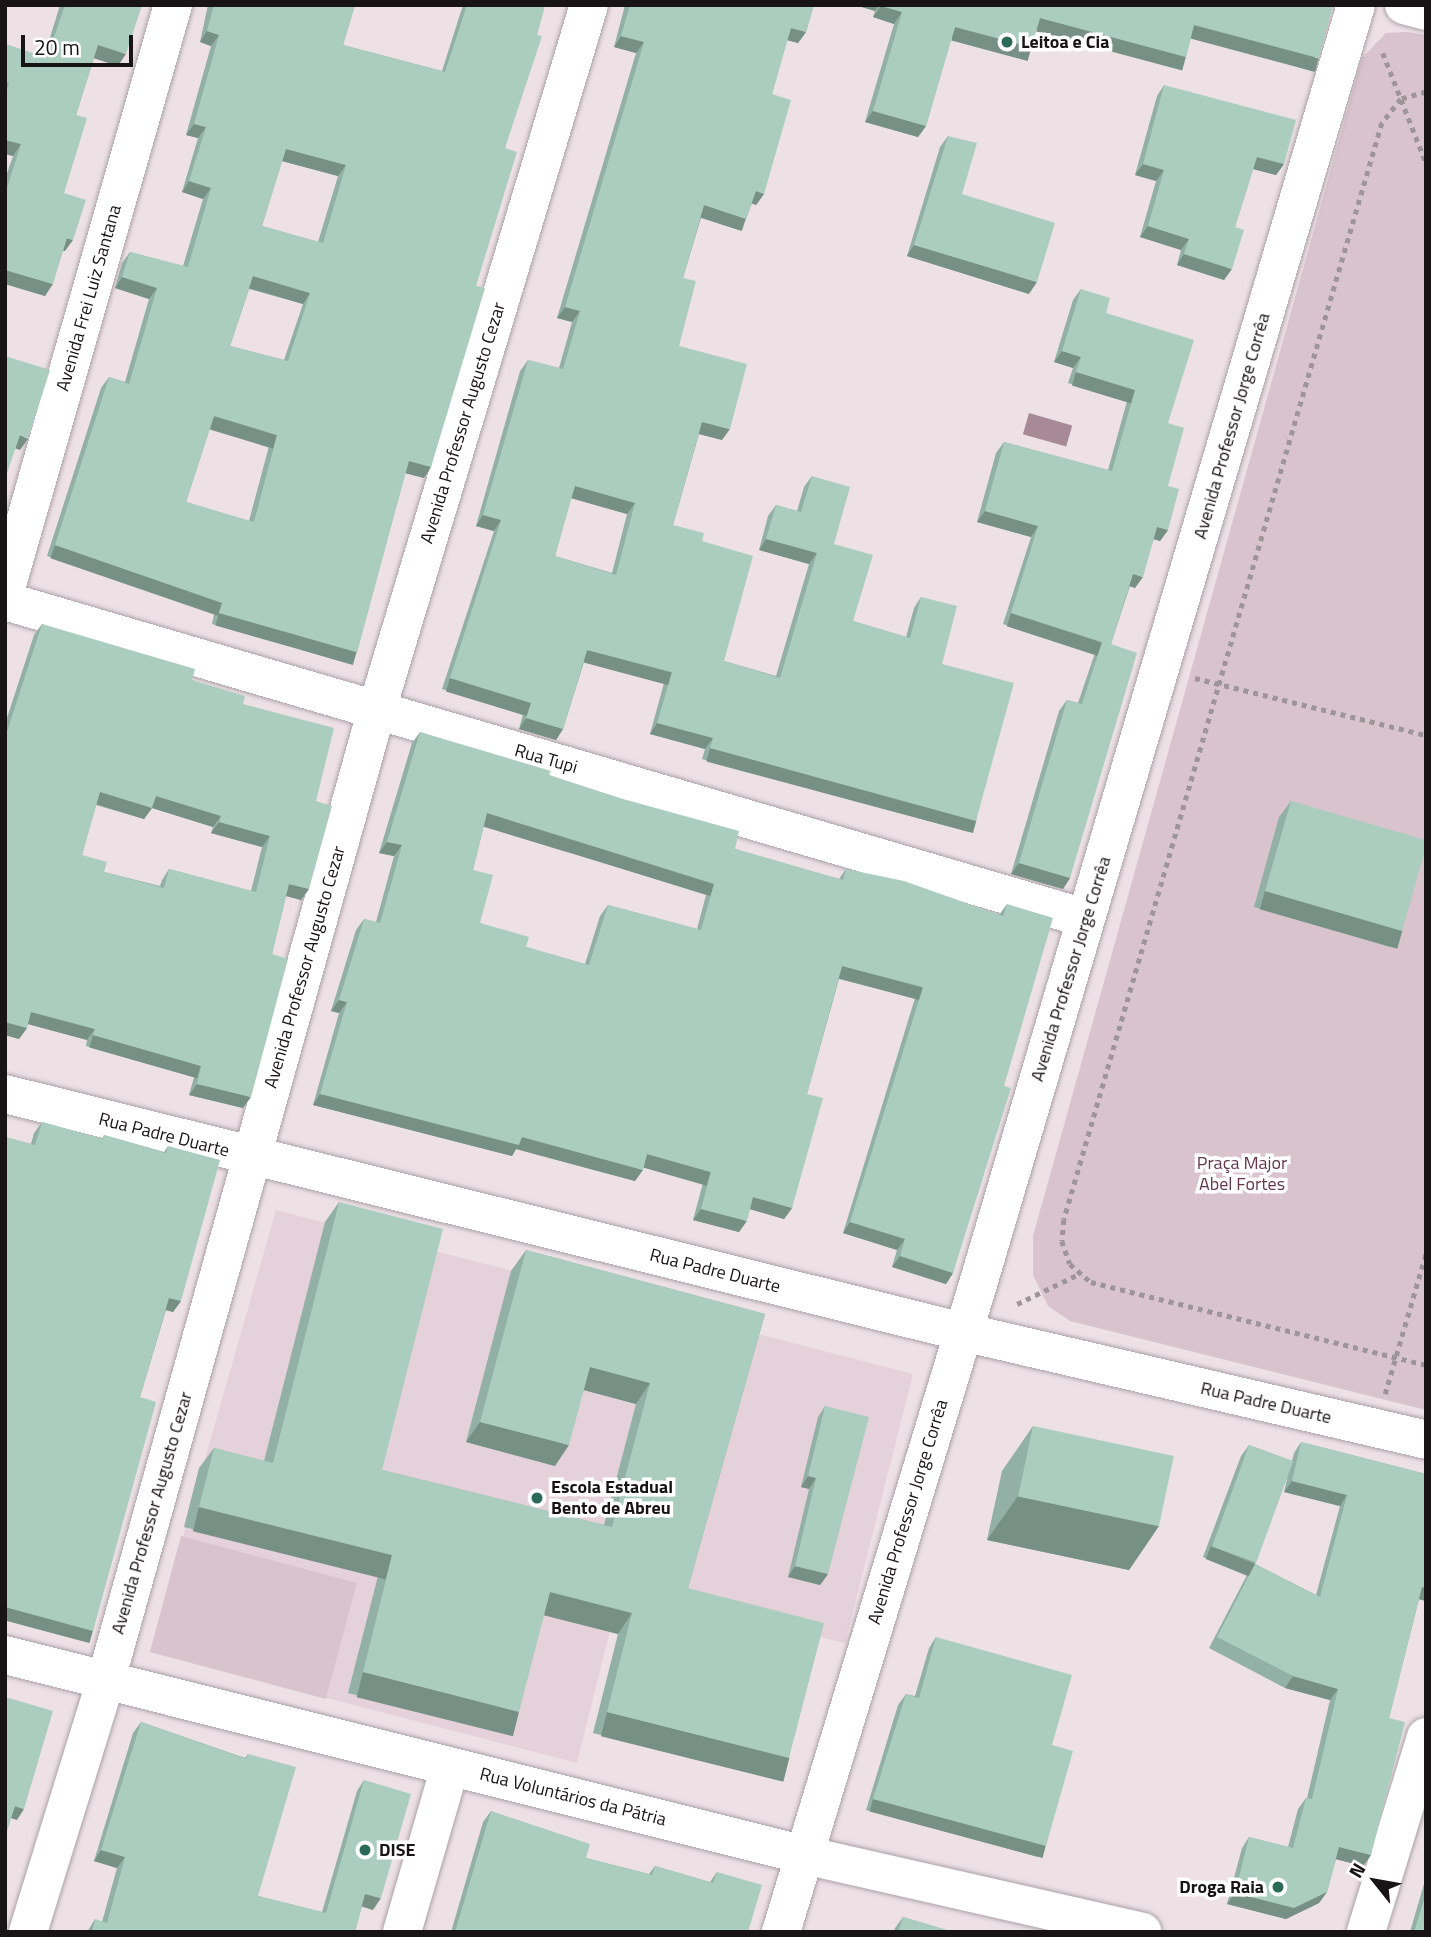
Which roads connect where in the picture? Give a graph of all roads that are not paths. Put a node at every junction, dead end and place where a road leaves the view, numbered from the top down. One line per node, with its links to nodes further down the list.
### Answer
1 (173, 5): 6 (street, Avenida Frei Luiz Santana)
2 (589, 5): 8 (street, Avenida Professor Augusto Cezar)
3 (1356, 5): 9 (street, Avenida Professor Jorge Corrêa)
4 (1404, 5): 5 (street)
5 (1426, 11)
6 (5, 592)
7 (5, 601): 8 (street, Rua Tupi)
8 (377, 709): 9 (street, Rua Tupi); 11 (street, Avenida Professor Augusto Cezar)
9 (1086, 918): 12 (street, Avenida Professor Jorge Corrêa)
10 (5, 1094): 11 (street, Rua Padre Duarte)
11 (253, 1157): 12 (street, Rua Padre Duarte); 15 (street, Avenida Professor Augusto Cezar)
12 (963, 1332): 13 (street, Rua Padre Duarte); 18 (street, Avenida Professor Jorge Corrêa)
13 (1426, 1440)
14 (5, 1655): 15 (street, Rua Voluntários da Pátria)
15 (106, 1680): 17 (street, Rua Voluntários da Pátria); 19 (street, Avenida Professor Augusto Cezar)
16 (1426, 1737): 23 (street)
17 (450, 1767): 18 (street, Rua Voluntários da Pátria); 20 (street)
18 (804, 1855): 21 (street, Avenida Professor Jorge Corrêa); 22 (street, Rua Voluntários da Pátria)
19 (28, 1932)
20 (402, 1932)
21 (781, 1932)
22 (1142, 1932)
23 (1366, 1932)

